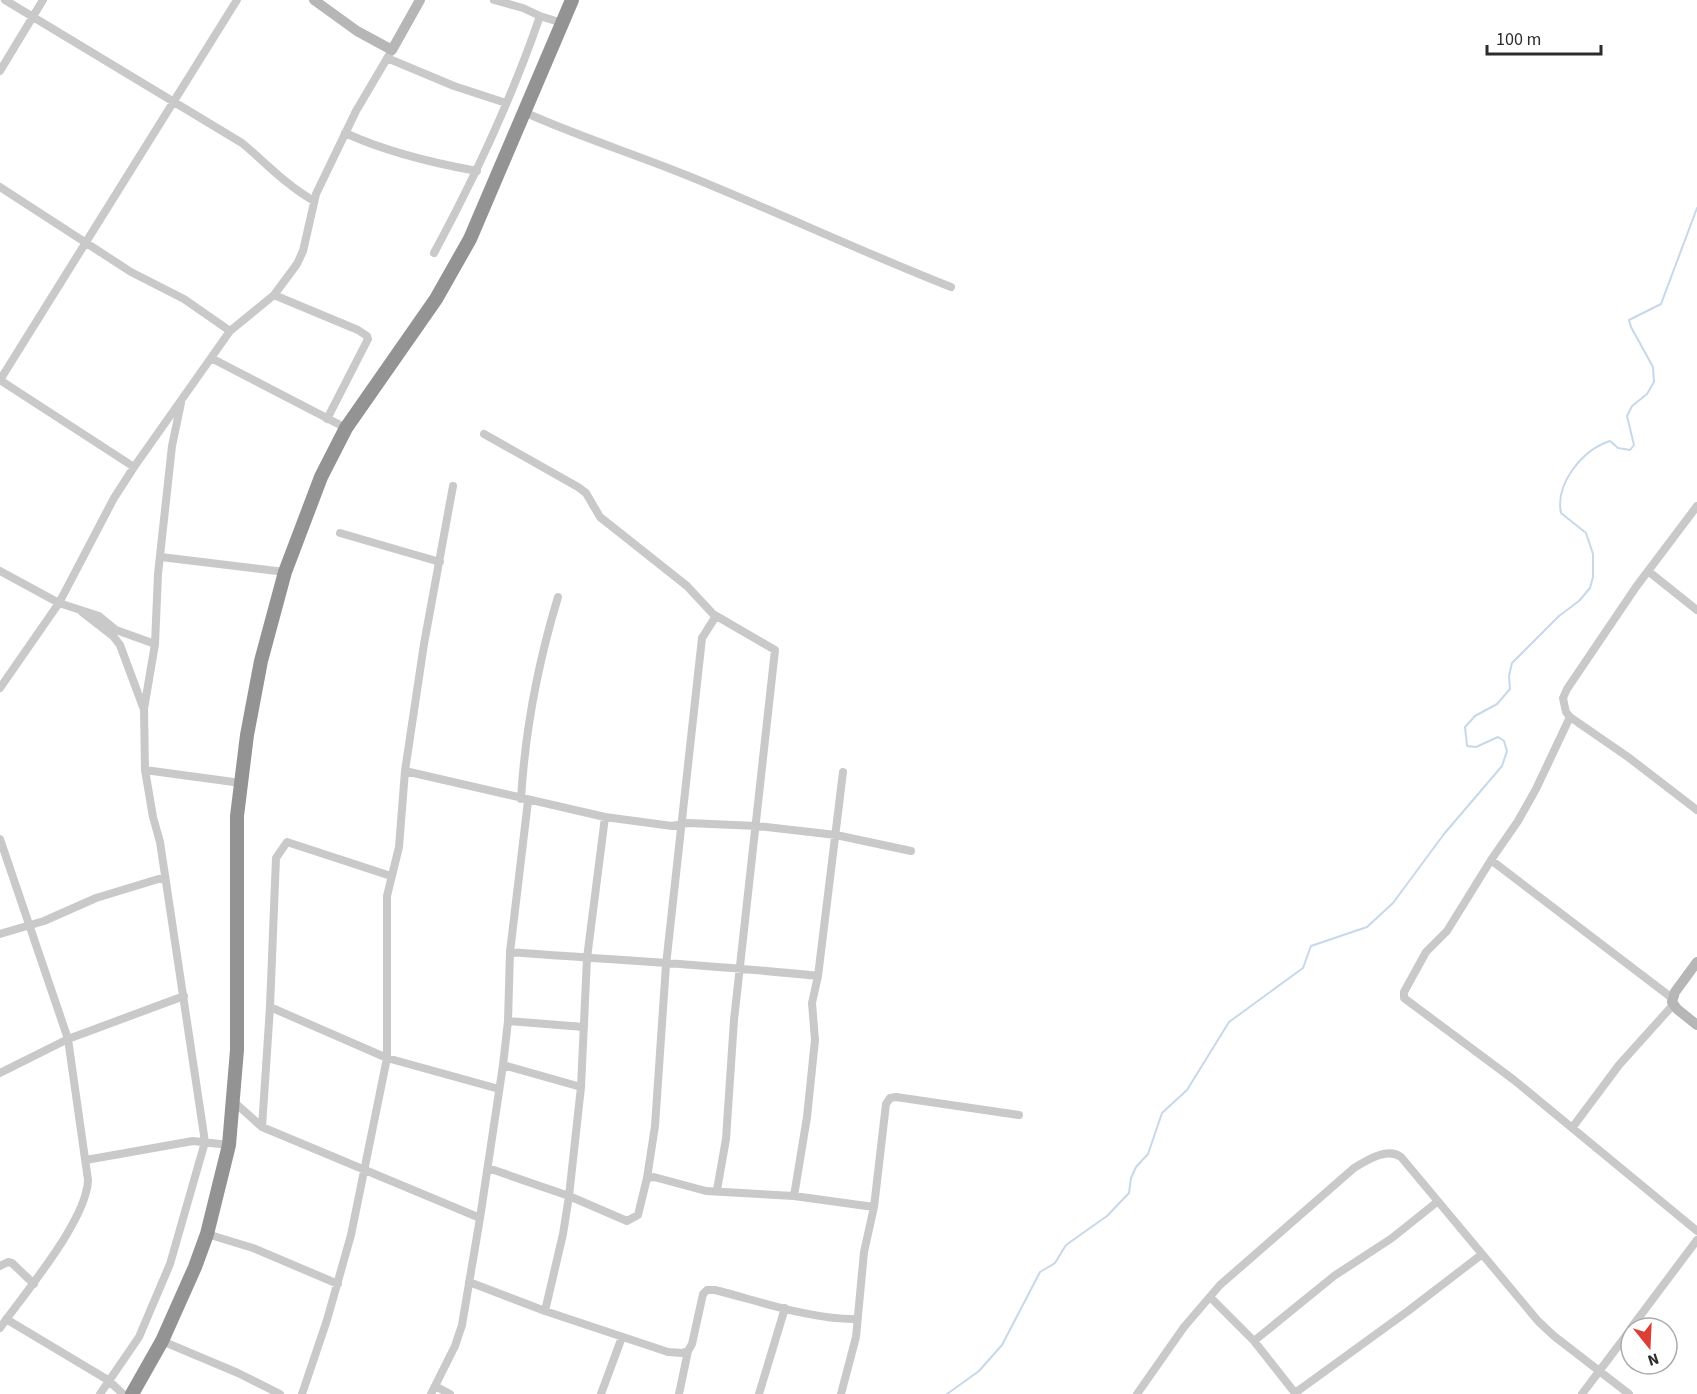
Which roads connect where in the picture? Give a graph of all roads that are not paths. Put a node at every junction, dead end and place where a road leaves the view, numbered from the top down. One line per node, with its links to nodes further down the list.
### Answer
1 (5, 0): 9 (street)
2 (43, 0): 9 (street)
3 (237, 0): 13 (street)
4 (314, 0): 11 (street)
5 (420, 0): 11 (street)
6 (494, 0): 8 (street)
7 (572, 0): 10 (highway)
8 (540, 16): 10 (street); 14 (street)
9 (33, 17): 12 (street); 13 (street)
10 (562, 23): 15 (highway)
11 (389, 54): 14 (street); 16 (street)
12 (0, 71)
13 (172, 101): 19 (street); 20 (street)
14 (506, 103): 17 (street)
15 (525, 112): 22 (street); 28 (highway)
16 (345, 134): 17 (street); 19 (street)
17 (477, 171): 21 (street)
18 (0, 187): 20 (street)
19 (314, 201): 23 (street)
20 (87, 243): 24 (street); 30 (street)
21 (434, 253)
22 (951, 287)
23 (274, 295): 24 (street); 27 (street)
24 (230, 331): 25 (street)
25 (211, 358): 26 (street); 27 (street)
26 (181, 403): 30 (street); 34 (street)
27 (327, 419): 28 (street)
28 (346, 428): 38 (highway)
29 (484, 434): 42 (street)
30 (134, 467): 40 (street)
31 (453, 486): 35 (street)
32 (1697, 506): 37 (street)
33 (340, 533): 35 (street)
34 (161, 557): 38 (street); 44 (street)
35 (440, 562): 49 (street)
36 (0, 571): 40 (street)
37 (1648, 571): 41 (street); 47 (street)
38 (285, 572): 51 (highway)
39 (558, 597): 52 (street)
40 (59, 603): 43 (street); 45 (street)
41 (1697, 610)
42 (716, 616): 55 (street); 56 (street)
43 (115, 633): 44 (street); 46 (street)
44 (155, 644): 46 (street)
45 (0, 688)
46 (144, 708): 48 (street)
47 (1570, 717): 53 (street); 60 (street)
48 (144, 770): 51 (street); 62 (street)
49 (405, 771): 52 (street); 61 (street)
50 (843, 772): 57 (street)
51 (241, 783): 83 (highway)
52 (525, 800): 54 (street); 65 (street)
53 (1697, 810)
54 (605, 817): 55 (street); 66 (street)
55 (682, 825): 56 (street); 68 (street)
56 (757, 826): 57 (street); 69 (street)
57 (836, 835): 59 (street); 70 (street)
58 (0, 839): 63 (street)
59 (911, 851)
60 (1491, 860): 72 (street); 86 (street)
61 (391, 876): 73 (street); 78 (street)
62 (165, 877): 63 (street); 71 (street)
63 (30, 925): 64 (street); 77 (street)
64 (0, 934)
65 (510, 952): 66 (street); 74 (street)
66 (587, 958): 68 (street); 76 (street)
67 (1697, 962): 72 (street)
68 (666, 965): 69 (street); 92 (street)
69 (741, 968): 70 (street); 93 (street)
70 (818, 976): 95 (street)
71 (184, 996): 77 (street); 87 (street)
72 (1672, 1001): 75 (street); 86 (street)
73 (270, 1007): 78 (street); 85 (street)
74 (508, 1021): 76 (street); 79 (street)
75 (1697, 1025)
76 (584, 1027): 81 (street)
77 (68, 1039): 80 (street); 89 (street)
78 (387, 1058): 82 (street); 91 (street)
79 (503, 1065): 81 (street); 82 (street)
80 (0, 1072)
81 (581, 1087): 94 (street)
82 (499, 1089): 90 (street)
83 (234, 1102): 85 (street); 88 (highway)
84 (1019, 1115): 97 (street)
85 (262, 1126): 91 (street)
86 (1572, 1128): 99 (street)
87 (205, 1142): 88 (street); 89 (street); 120 (street)
88 (229, 1145): 100 (highway)
89 (86, 1160): 105 (street)
90 (488, 1168): 94 (street); 98 (street)
91 (363, 1169): 98 (street); 106 (street)
92 (647, 1178): 93 (street); 94 (street)
93 (717, 1191): 95 (street)
94 (569, 1196): 109 (street)
95 (794, 1196): 97 (street)
96 (1437, 1202): 102 (street); 107 (street); 116 (street)
97 (874, 1206): 111 (street)
98 (480, 1218): 104 (street)
99 (1697, 1231)
100 (207, 1234): 106 (street); 115 (highway)
101 (1697, 1240): 110 (street)
102 (1481, 1255): 119 (street); 133 (street)
103 (0, 1266): 105 (street)
104 (469, 1282): 109 (street); 121 (street)
105 (34, 1284): 112 (street)
106 (338, 1284): 127 (street)
107 (1210, 1297): 116 (street); 132 (street)
108 (785, 1308): 111 (street); 118 (street); 130 (street)
109 (545, 1311): 114 (street)
110 (1640, 1316)
111 (857, 1318): 131 (street)
112 (6, 1319): 113 (street); 120 (street)
113 (0, 1329)
114 (622, 1337): 118 (street); 129 (street)
115 (162, 1341): 125 (highway); 126 (street)
116 (1254, 1341): 133 (street)
117 (1619, 1344): 119 (street)
118 (688, 1351): 122 (street)
119 (1600, 1370): 134 (street); 135 (street)
120 (108, 1380): 123 (street); 124 (street)
121 (433, 1390): 128 (street)
122 (681, 1393)
123 (100, 1394)
124 (123, 1394)
125 (132, 1394)
126 (280, 1394)
127 (302, 1394)
128 (450, 1394)
129 (601, 1394)
130 (759, 1394)
131 (841, 1394)
132 (1137, 1394)
133 (1295, 1394)
134 (1582, 1394)
135 (1629, 1394)

